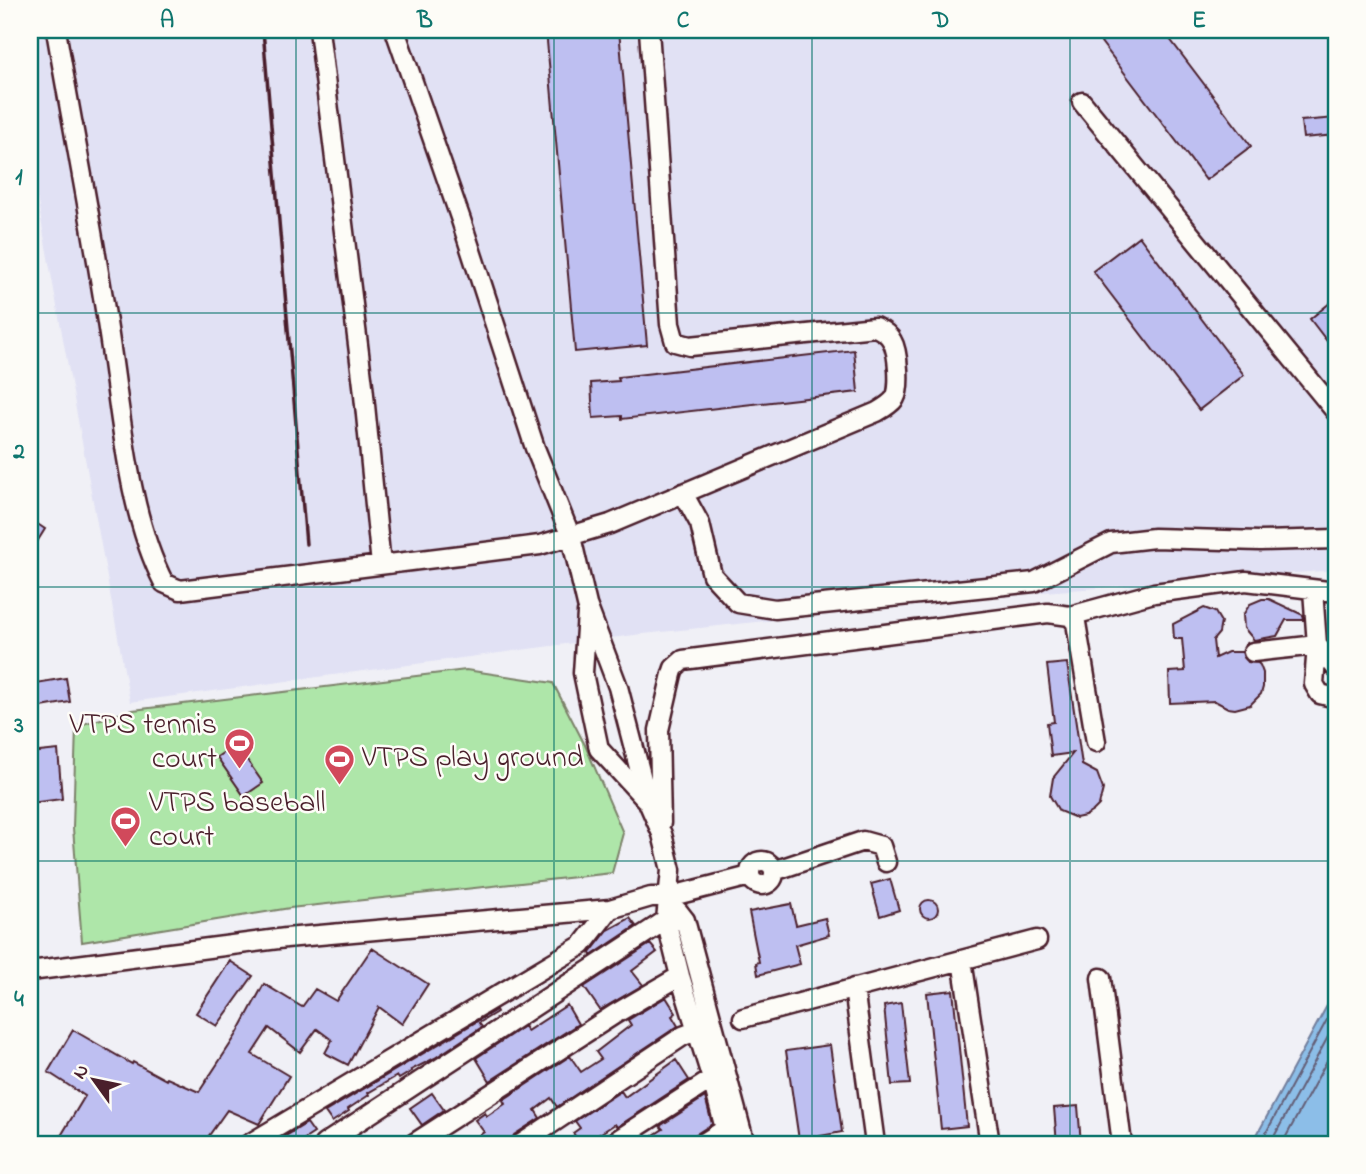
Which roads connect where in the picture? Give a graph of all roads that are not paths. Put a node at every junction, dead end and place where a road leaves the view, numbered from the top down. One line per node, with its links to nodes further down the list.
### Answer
1 (56, 30): 10 (street)
2 (319, 30): 10 (street)
3 (395, 30): 8 (street)
4 (649, 30): 7 (street)
5 (1082, 102): 6 (street)
6 (1336, 412)
7 (683, 493): 8 (street); 9 (street)
8 (571, 537): 10 (street); 13 (street)
9 (1336, 539)
10 (381, 565)
11 (1313, 590): 12 (street); 14 (street); 15 (street)
12 (1336, 592)
13 (587, 605): 20 (street); 20 (street)
14 (1070, 616): 19 (street); 21 (street)
15 (1318, 645): 16 (street); 17 (street); 18 (street)
16 (1252, 652)
17 (1336, 668)
18 (1336, 695)
19 (1096, 742)
20 (648, 802): 21 (street)
21 (662, 834): 23 (street)
22 (886, 862): 23 (street)
23 (668, 897): 24 (street); 25 (street); 26 (street)
24 (610, 909): 29 (street); 37 (street)
25 (666, 920): 26 (street); 30 (street); 38 (street)
26 (685, 920): 35 (street)
27 (1037, 940): 28 (street)
28 (962, 960): 32 (street); 45 (street)
29 (30, 971)
30 (680, 976): 34 (street); 39 (street)
31 (1101, 978): 46 (street)
32 (854, 988): 33 (street); 44 (street)
33 (743, 1018)
34 (696, 1031): 35 (street); 40 (street)
35 (719, 1077): 36 (street); 41 (street); 43 (street)
36 (727, 1136): 42 (street)
37 (249, 1144)
38 (324, 1144)
39 (413, 1144)
40 (521, 1144)
41 (611, 1144)
42 (702, 1144)
43 (745, 1144)
44 (875, 1144)
45 (990, 1144)
46 (1122, 1144)

